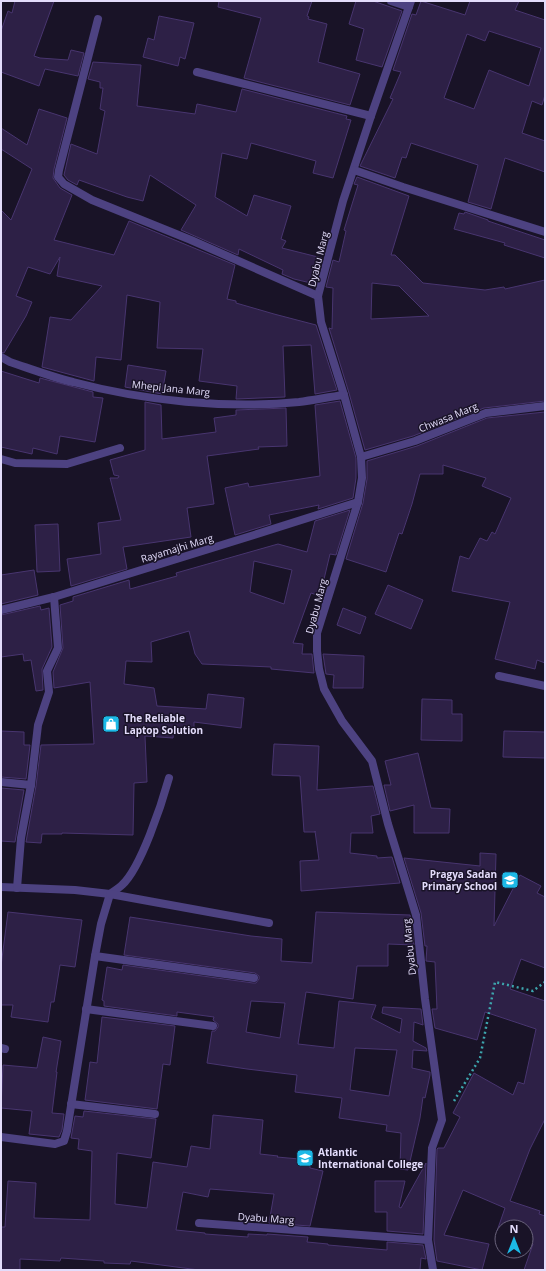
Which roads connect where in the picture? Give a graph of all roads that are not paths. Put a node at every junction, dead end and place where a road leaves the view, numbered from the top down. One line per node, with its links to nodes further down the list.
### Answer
1 (391, 1): 2 (street)
2 (410, 4): 5 (street, Dyabu Marg)
3 (98, 19): 8 (street)
4 (197, 72): 5 (street)
5 (371, 116): 6 (street, Dyabu Marg)
6 (354, 170): 7 (street); 8 (street, Dyabu Marg)
7 (545, 232)
8 (318, 296): 10 (street, Dyabu Marg)
9 (1, 357): 10 (street, Mhepi Jana Marg)
10 (344, 395): 13 (street, Dyabu Marg)
11 (545, 406): 13 (street, Chwasa Marg)
12 (120, 448): 14 (street)
13 (361, 457): 15 (street, Dyabu Marg)
14 (1, 459)
15 (358, 502): 16 (street, Rayamajhi Marg); 35 (street, Dyabu Marg)
16 (54, 597): 17 (street, Rayamajhi Marg); 22 (street)
17 (1, 610)
18 (499, 676): 19 (street)
19 (545, 686)
20 (168, 778): 25 (street)
21 (1, 782): 22 (street)
22 (31, 785): 24 (street)
23 (1, 887): 24 (street)
24 (17, 888): 25 (street)
25 (110, 894): 26 (street); 27 (street)
26 (269, 923)
27 (94, 956): 28 (street); 29 (street)
28 (254, 978)
29 (86, 1009): 30 (street); 31 (street)
30 (213, 1026)
31 (71, 1104): 32 (street); 33 (street)
32 (155, 1114)
33 (1, 1137)
34 (199, 1223): 35 (street, Dyabu Marg)
35 (428, 1240): 36 (street, Dyabu Marg)
36 (433, 1270)

